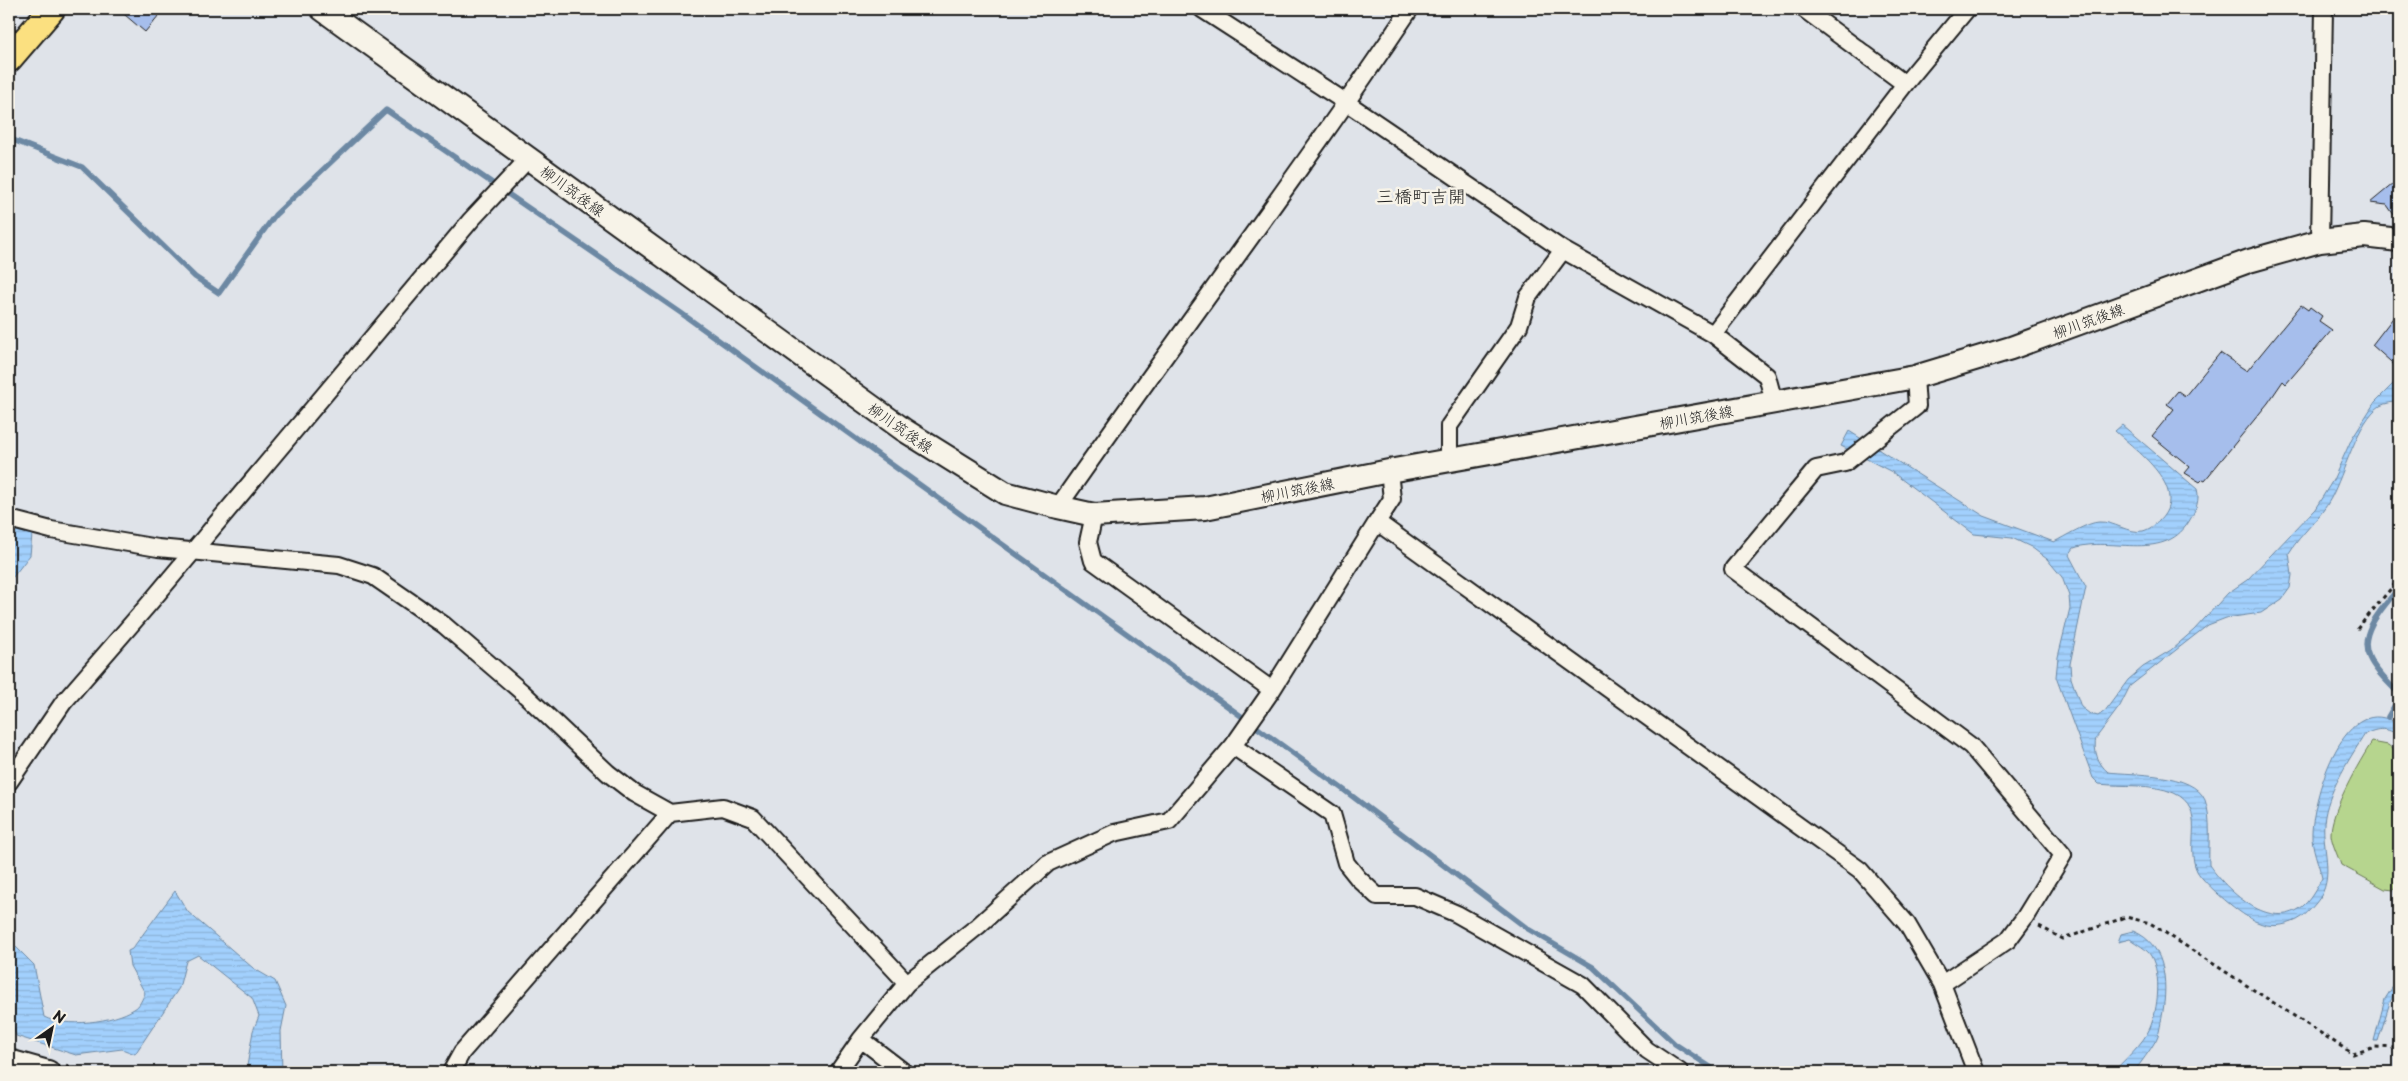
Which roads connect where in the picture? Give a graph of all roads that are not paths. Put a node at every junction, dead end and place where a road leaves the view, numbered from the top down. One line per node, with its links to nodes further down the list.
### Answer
1 (52, 9): 8 (main road)
2 (322, 9): 11 (main road, 柳川筑後線)
3 (1202, 9): 10 (street)
4 (1410, 9): 10 (street)
5 (1804, 9): 9 (street)
6 (1967, 9): 9 (street)
7 (2324, 9): 13 (street)
8 (9, 59)
9 (1905, 84): 15 (street)
10 (1347, 103): 14 (street); 20 (street)
11 (529, 158): 20 (main road, 柳川筑後線); 24 (street)
12 (2399, 240): 13 (main road, 柳川筑後線)
13 (2320, 241): 16 (main road, 柳川筑後線)
14 (1563, 250): 15 (street); 18 (street)
15 (1713, 334): 17 (street)
16 (1915, 377): 17 (main road, 柳川筑後線); 30 (street)
17 (1774, 402): 18 (main road, 柳川筑後線)
18 (1449, 460): 19 (main road, 柳川筑後線)
19 (1389, 471): 21 (main road, 柳川筑後線); 23 (street)
20 (1058, 506): 21 (main road, 柳川筑後線)
21 (1094, 515): 25 (street)
22 (9, 519): 24 (street)
23 (1377, 522): 25 (street); 30 (street)
24 (192, 552): 27 (street); 28 (street)
25 (1272, 690): 26 (street)
26 (1233, 746): 29 (street); 37 (street)
27 (9, 782)
28 (670, 813): 29 (street); 33 (street)
29 (907, 983): 31 (street)
30 (1942, 984): 38 (street)
31 (861, 1039): 35 (street); 36 (street)
32 (9, 1061): 34 (main road)
33 (452, 1071)
34 (48, 1072)
35 (838, 1072)
36 (904, 1072)
37 (1680, 1072)
38 (1976, 1072)

